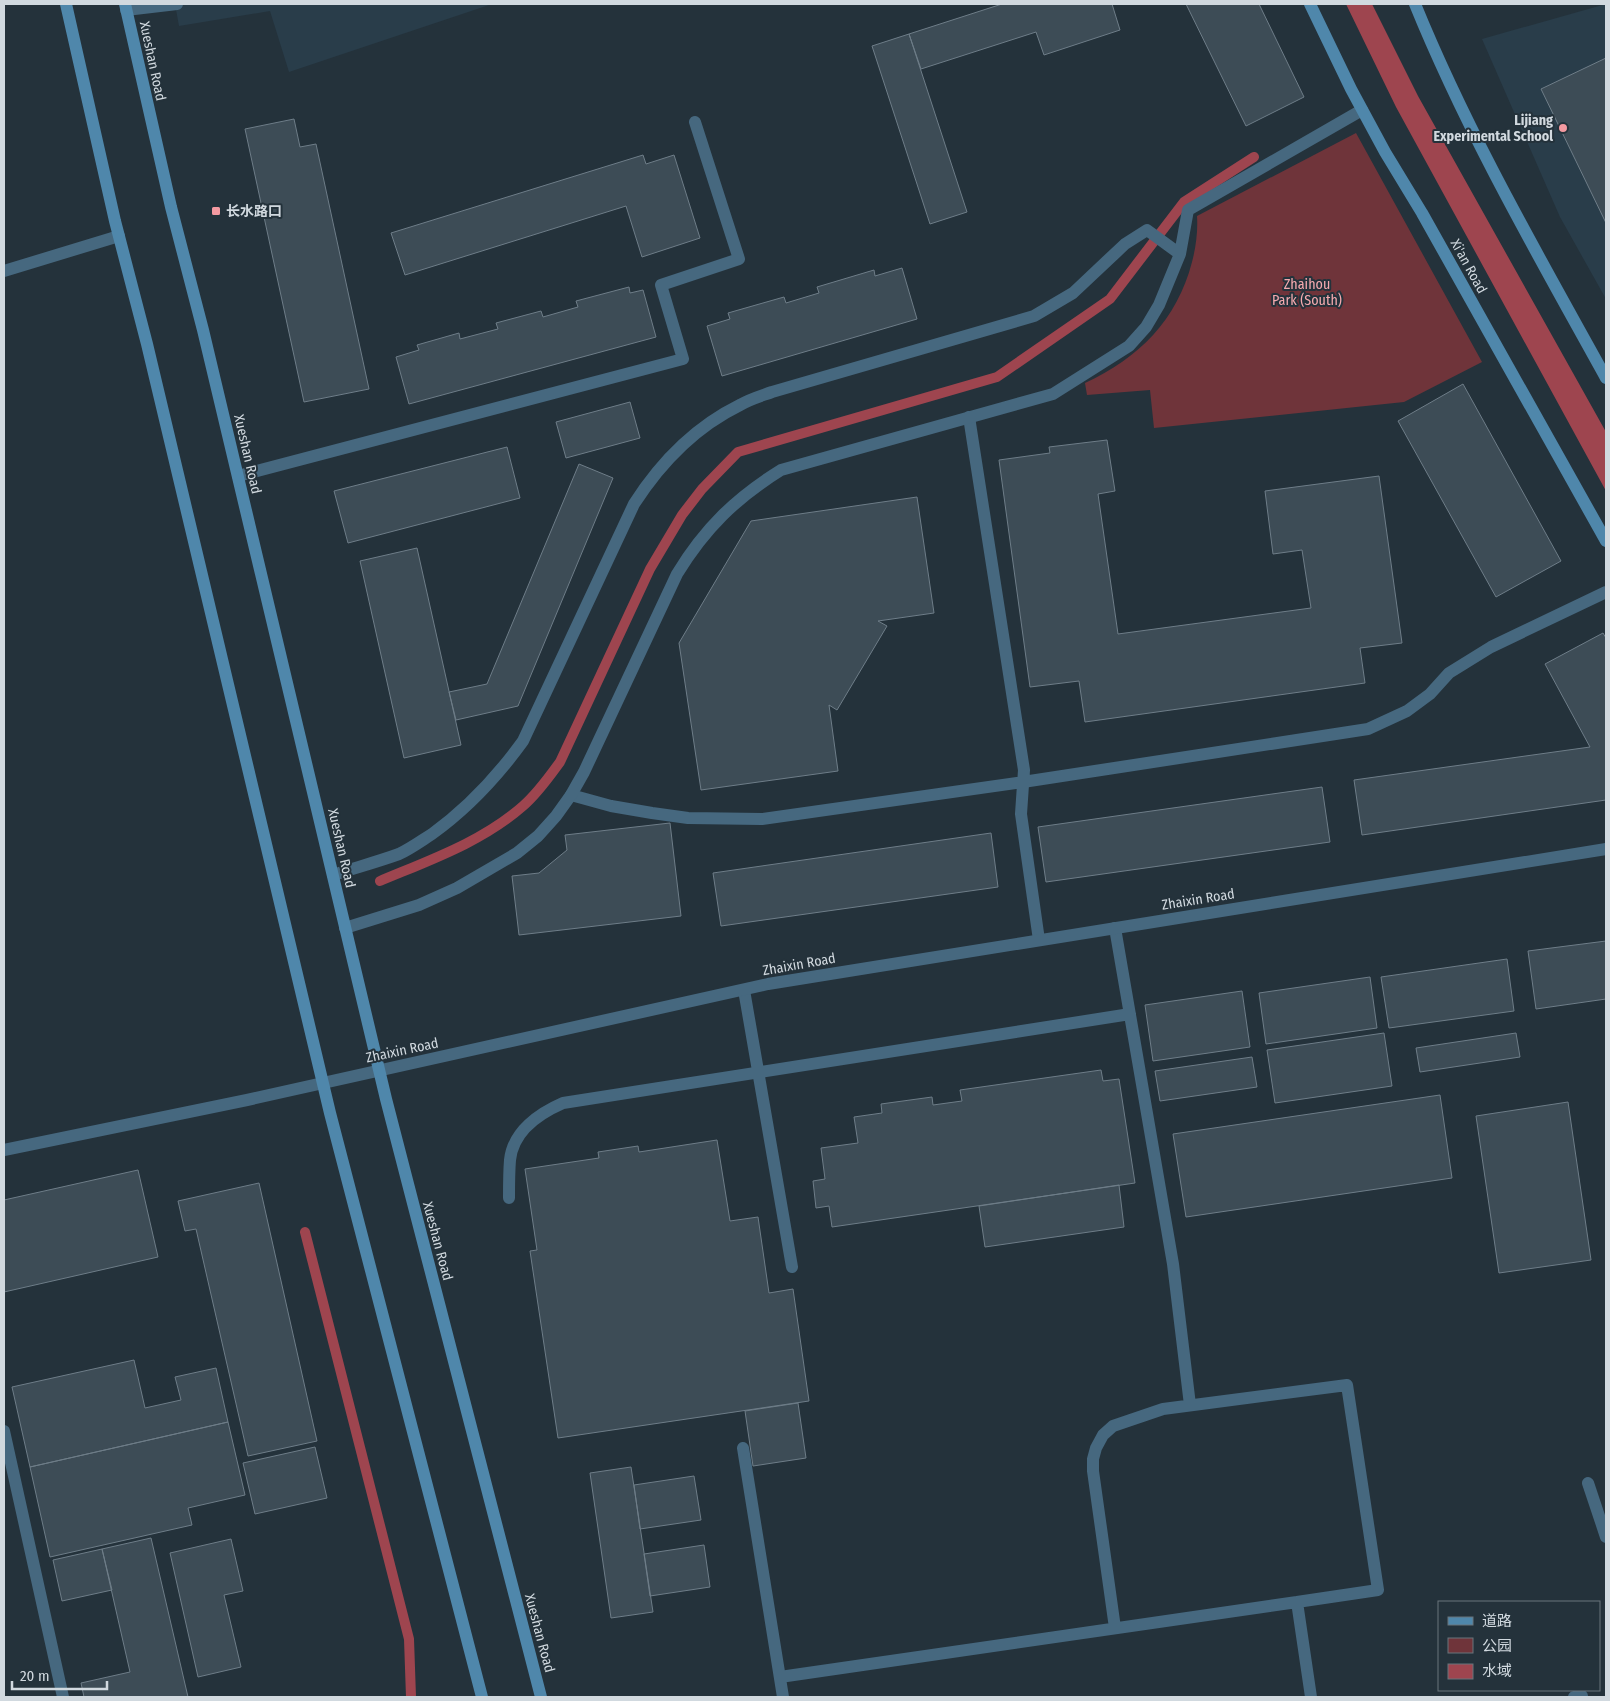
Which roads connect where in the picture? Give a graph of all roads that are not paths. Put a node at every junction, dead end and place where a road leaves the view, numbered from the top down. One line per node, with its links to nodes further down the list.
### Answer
1 (66, 4): 8 (main road)
2 (177, 4): 5 (street)
3 (1310, 4): 6 (main road, Xi'an Road)
4 (1414, 4): 11 (main road)
5 (125, 7): 13 (main road, Xueshan Road)
6 (1362, 110): 9 (street); 14 (main road, Xi'an Road)
7 (695, 122): 13 (street)
8 (119, 236): 10 (street); 27 (main road)
9 (1180, 254): 12 (street); 19 (street)
10 (4, 271)
11 (1606, 378)
12 (969, 417): 16 (street); 17 (street)
13 (238, 476): 19 (main road, Xueshan Road)
14 (1606, 541)
15 (1606, 592): 16 (street)
16 (1023, 782): 17 (street); 22 (street)
17 (571, 795): 20 (street)
18 (1606, 849): 21 (street, Zhaixin Road)
19 (333, 875): 20 (main road, Xueshan Road)
20 (346, 928): 25 (main road, Xueshan Road)
21 (1115, 928): 22 (street, Zhaixin Road); 24 (street)
22 (1039, 940): 23 (street, Zhaixin Road)
23 (744, 990): 25 (street, Zhaixin Road); 26 (street)
24 (1130, 1014): 26 (street); 31 (street)
25 (379, 1070): 27 (street, Zhaixin Road); 41 (main road, Xueshan Road)
26 (758, 1072): 29 (street); 30 (street)
27 (323, 1083): 28 (street, Zhaixin Road); 40 (main road)
28 (4, 1150)
29 (509, 1198)
30 (792, 1267)
31 (1190, 1405): 36 (street); 37 (street)
32 (4, 1431): 39 (street)
33 (743, 1448): 38 (street)
34 (1588, 1483): 35 (street)
35 (1606, 1537)
36 (1297, 1602): 37 (street); 43 (street)
37 (1115, 1628): 38 (street)
38 (780, 1677): 42 (street)
39 (63, 1697)
40 (482, 1697)
41 (541, 1697)
42 (784, 1697)
43 (1311, 1697)

